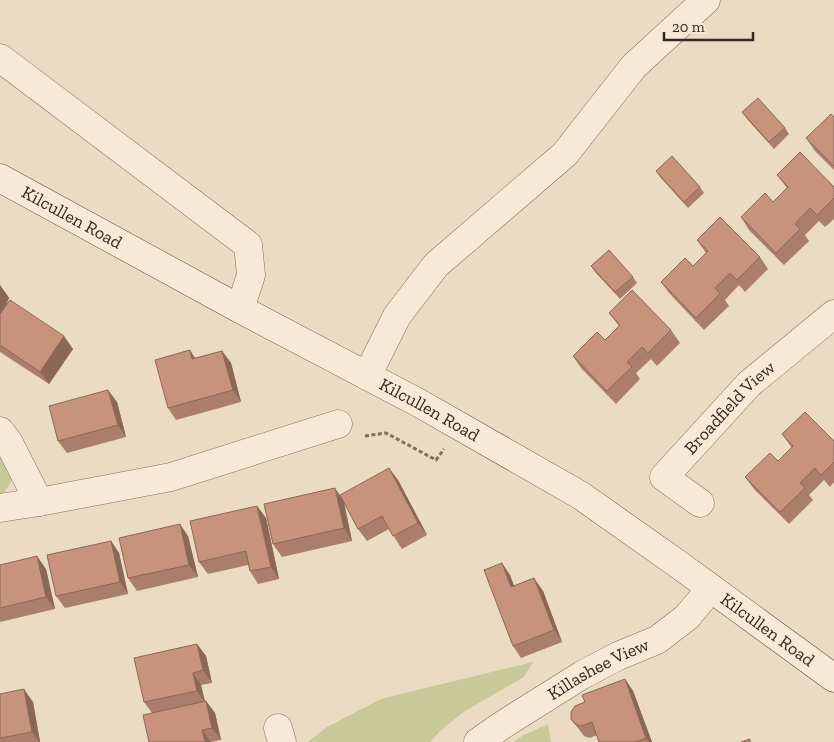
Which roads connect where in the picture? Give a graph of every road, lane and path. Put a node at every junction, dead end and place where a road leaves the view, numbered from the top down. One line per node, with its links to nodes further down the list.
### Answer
1 (706, 0): 6 (street)
2 (0, 58): 4 (street)
3 (0, 178): 4 (street, Kilcullen Road)
4 (240, 309): 6 (street, Kilcullen Road)
5 (834, 314): 11 (street, Broadfield View)
6 (366, 376): 8 (street, Kilcullen Road)
7 (338, 424): 8 (path); 10 (street)
8 (459, 426): 13 (street, Kilcullen Road)
9 (0, 431): 10 (street)
10 (38, 502): 12 (street)
11 (700, 503)
12 (0, 508)
13 (712, 588): 14 (street, Kilcullen Road); 15 (street, Killashee View)
14 (834, 678)
15 (478, 742)

